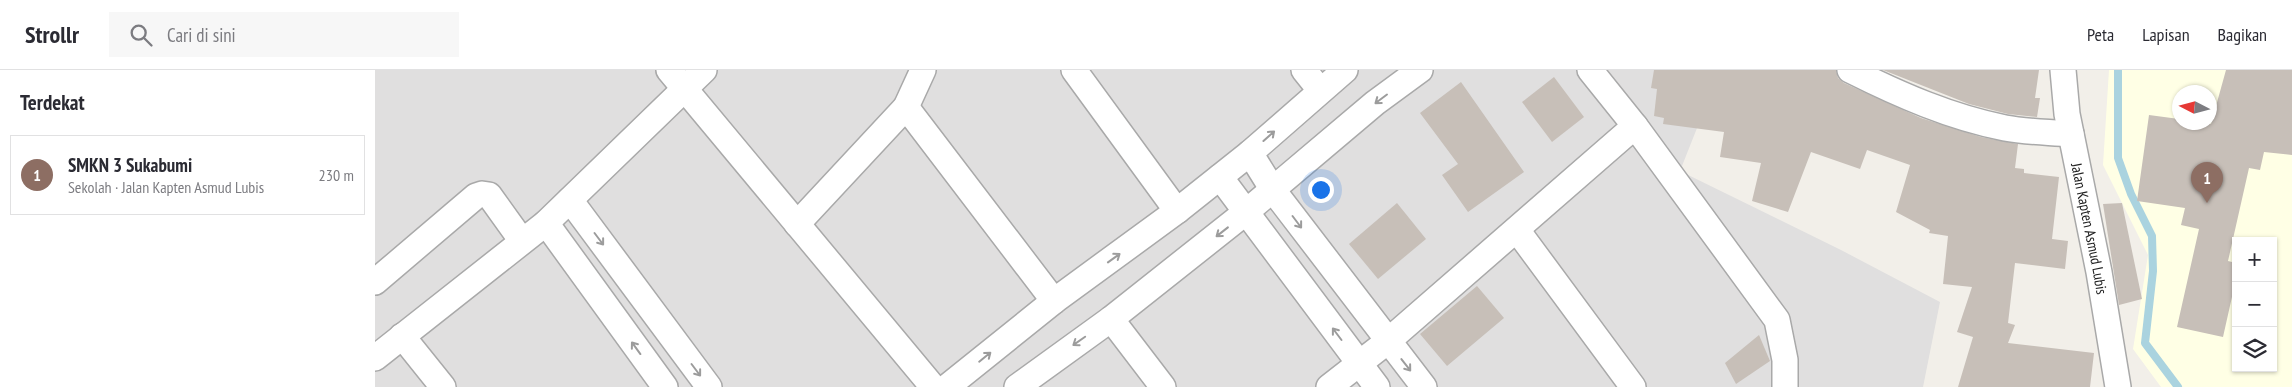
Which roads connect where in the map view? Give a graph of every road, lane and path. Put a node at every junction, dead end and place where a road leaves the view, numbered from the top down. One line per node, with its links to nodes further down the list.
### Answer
1 (669, 70): 11 (street)
2 (704, 70): 11 (street)
3 (923, 70): 13 (street)
4 (1074, 70): 20 (street)
5 (1304, 70): 12 (street)
6 (1345, 70): 12 (street)
7 (1420, 70): 18 (street, one-way to 18)
8 (1850, 70): 15 (street)
9 (2063, 70): 15 (street, Jalan Kapten Asmud Lubis)
10 (1602, 76): 14 (street)
11 (686, 89): 19 (street); 23 (street)
12 (1320, 90): 16 (street, one-way to 12)
13 (906, 107): 23 (street); 27 (street)
14 (1635, 126): 24 (street); 44 (street)
15 (2071, 134): 45 (street, Jalan Kapten Asmud Lubis)
16 (1249, 153): 17 (street); 18 (street)
17 (1220, 177): 20 (street); 21 (street)
18 (1273, 190): 21 (street); 30 (street, one-way to 30)
19 (570, 200): 22 (street); 35 (street, one-way to 35)
20 (1177, 211): 27 (street, one-way to 20)
21 (1246, 212): 28 (street, one-way to 28); 32 (street, one-way to 21)
22 (546, 223): 25 (street); 34 (street, one-way to 22)
23 (797, 224): 36 (street)
24 (1517, 230): 30 (street); 43 (street)
25 (522, 242): 26 (street); 29 (street)
26 (375, 282)
27 (1054, 301): 37 (street, one-way to 27)
28 (1111, 319): 38 (street, one-way to 38); 39 (street)
29 (402, 336): 31 (street); 33 (street)
30 (1389, 341): 32 (street); 42 (street, one-way to 42)
31 (375, 358)
32 (1359, 364): 40 (street); 41 (street)
33 (443, 387)
34 (665, 387)
35 (709, 387)
36 (933, 387)
37 (947, 387)
38 (1017, 387)
39 (1163, 387)
40 (1329, 387)
41 (1377, 387)
42 (1424, 387)
43 (1633, 387)
44 (1785, 387)
45 (2118, 387)

